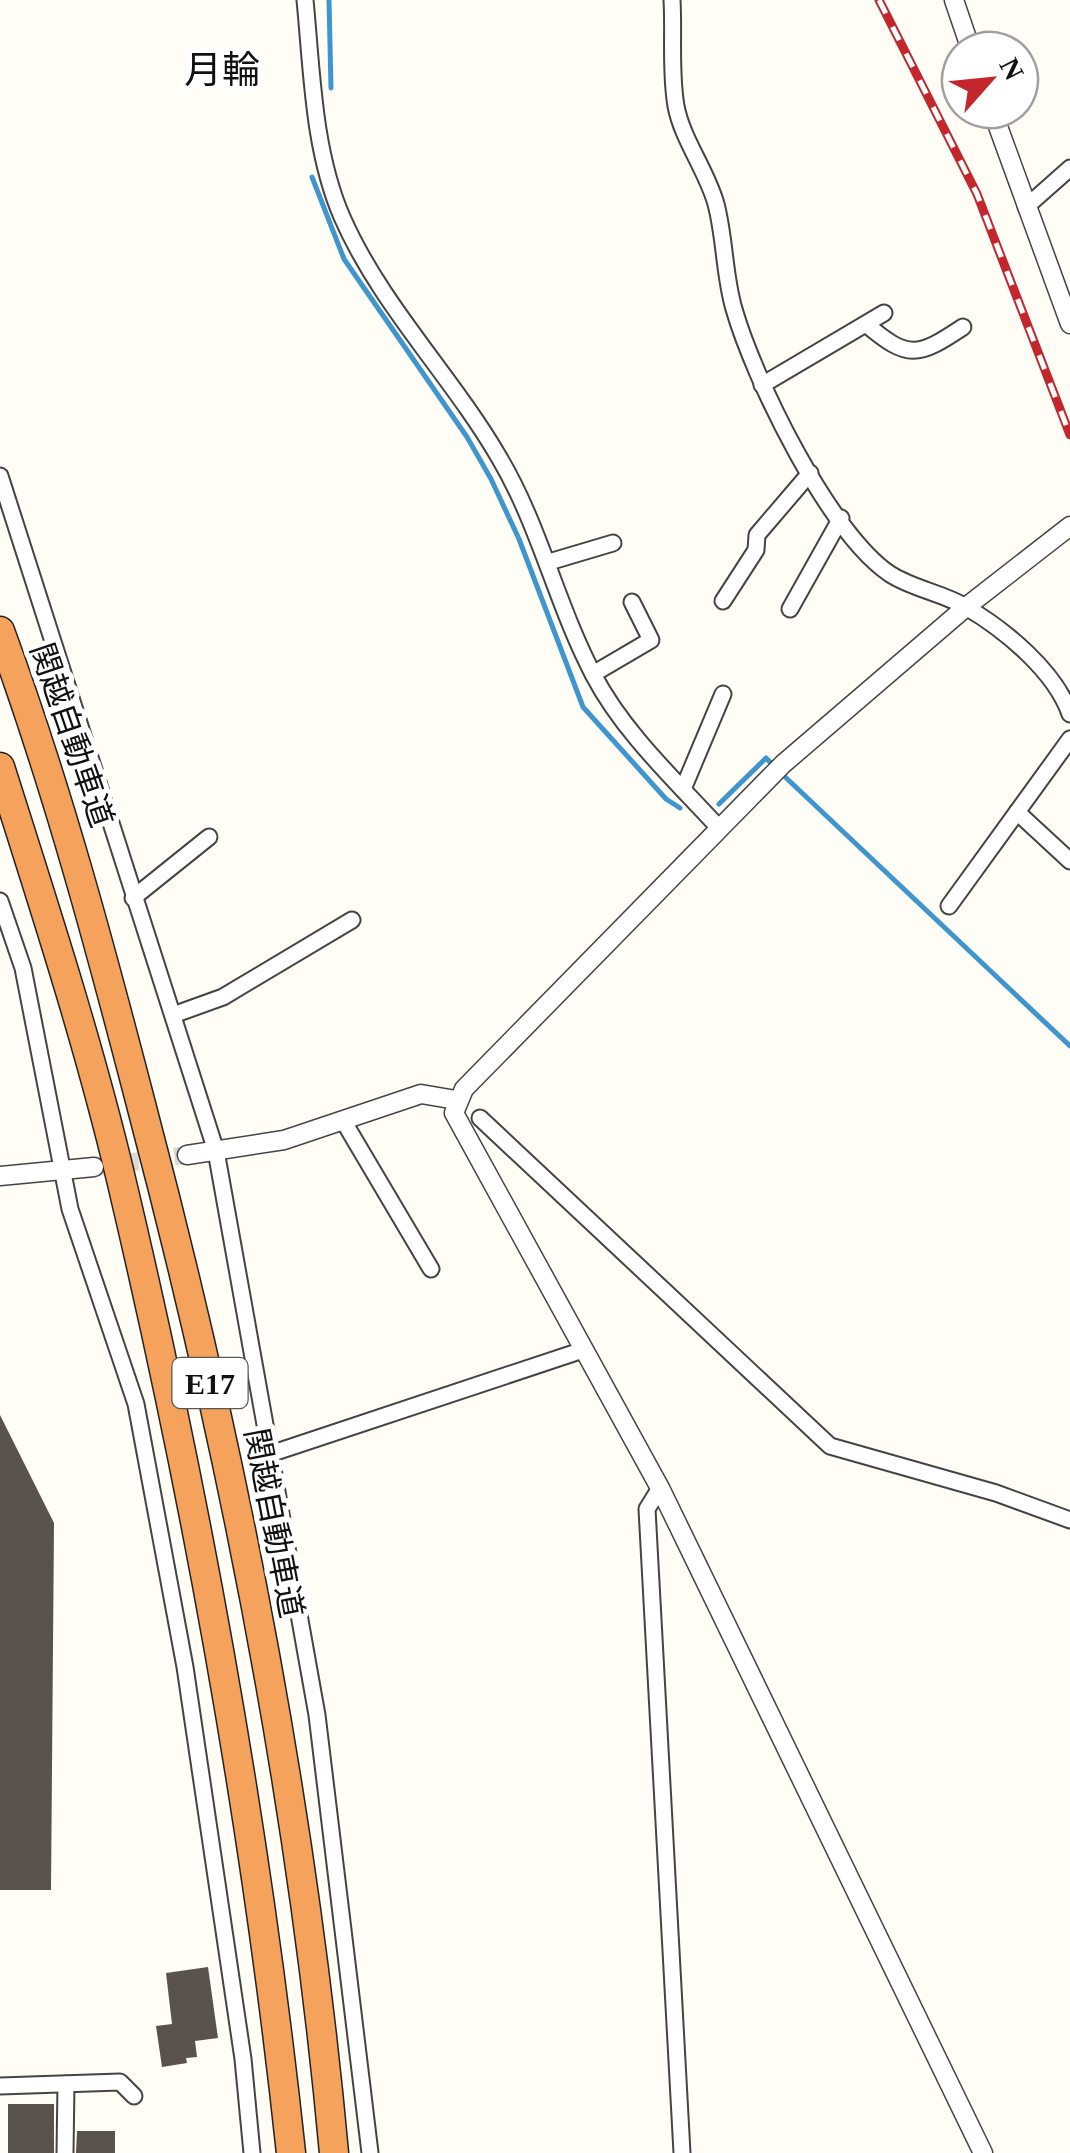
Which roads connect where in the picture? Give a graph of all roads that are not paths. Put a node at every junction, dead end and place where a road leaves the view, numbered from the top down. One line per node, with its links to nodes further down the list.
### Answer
1 (305, 0): 18 (street)
2 (672, 0): 12 (street)
3 (954, 0): 4 (street)
4 (964, 30)
5 (999, 130): 7 (street)
6 (1070, 168): 7 (street)
7 (1026, 207): 10 (street)
8 (884, 313): 9 (street)
9 (866, 324): 11 (street); 12 (street)
10 (1070, 324)
11 (963, 327)
12 (762, 385): 13 (street)
13 (810, 473): 15 (street); 19 (street)
14 (0, 476): 34 (street)
15 (841, 518): 21 (street); 22 (street)
16 (1070, 526): 21 (street)
17 (612, 543): 18 (street)
18 (549, 562): 24 (street)
19 (723, 601)
20 (632, 602): 24 (street)
21 (966, 607): 26 (street); 31 (street)
22 (790, 609)
23 (0, 632): 58 (highway, 関越自動車道 / E17)
24 (593, 674): 29 (street)
25 (724, 694): 29 (street)
26 (1070, 714)
27 (1070, 740): 30 (street)
28 (0, 766): 57 (highway, E17)
29 (683, 789): 31 (street)
30 (1017, 812): 33 (street); 36 (street)
31 (719, 828): 39 (street)
32 (210, 837): 34 (street)
33 (1070, 861)
34 (133, 898): 38 (street)
35 (0, 901): 45 (street)
36 (949, 906)
37 (352, 920): 38 (street)
38 (173, 1015): 42 (street)
39 (456, 1100): 41 (street); 48 (street)
40 (480, 1118): 51 (street)
41 (344, 1122): 42 (street); 47 (street)
42 (216, 1151): 43 (street); 49 (street)
43 (187, 1154)
44 (94, 1167): 45 (street)
45 (62, 1171): 46 (street); 56 (street)
46 (0, 1176)
47 (432, 1269)
48 (582, 1350): 49 (street); 50 (street)
49 (270, 1454): 59 (street)
50 (660, 1488): 60 (street); 61 (street)
51 (1070, 1520)
52 (66, 2084): 53 (street); 54 (street); 55 (street)
53 (0, 2086)
54 (134, 2096)
55 (65, 2153)
56 (252, 2153)
57 (291, 2153)
58 (334, 2153)
59 (370, 2153)
60 (682, 2153)
61 (982, 2153)

